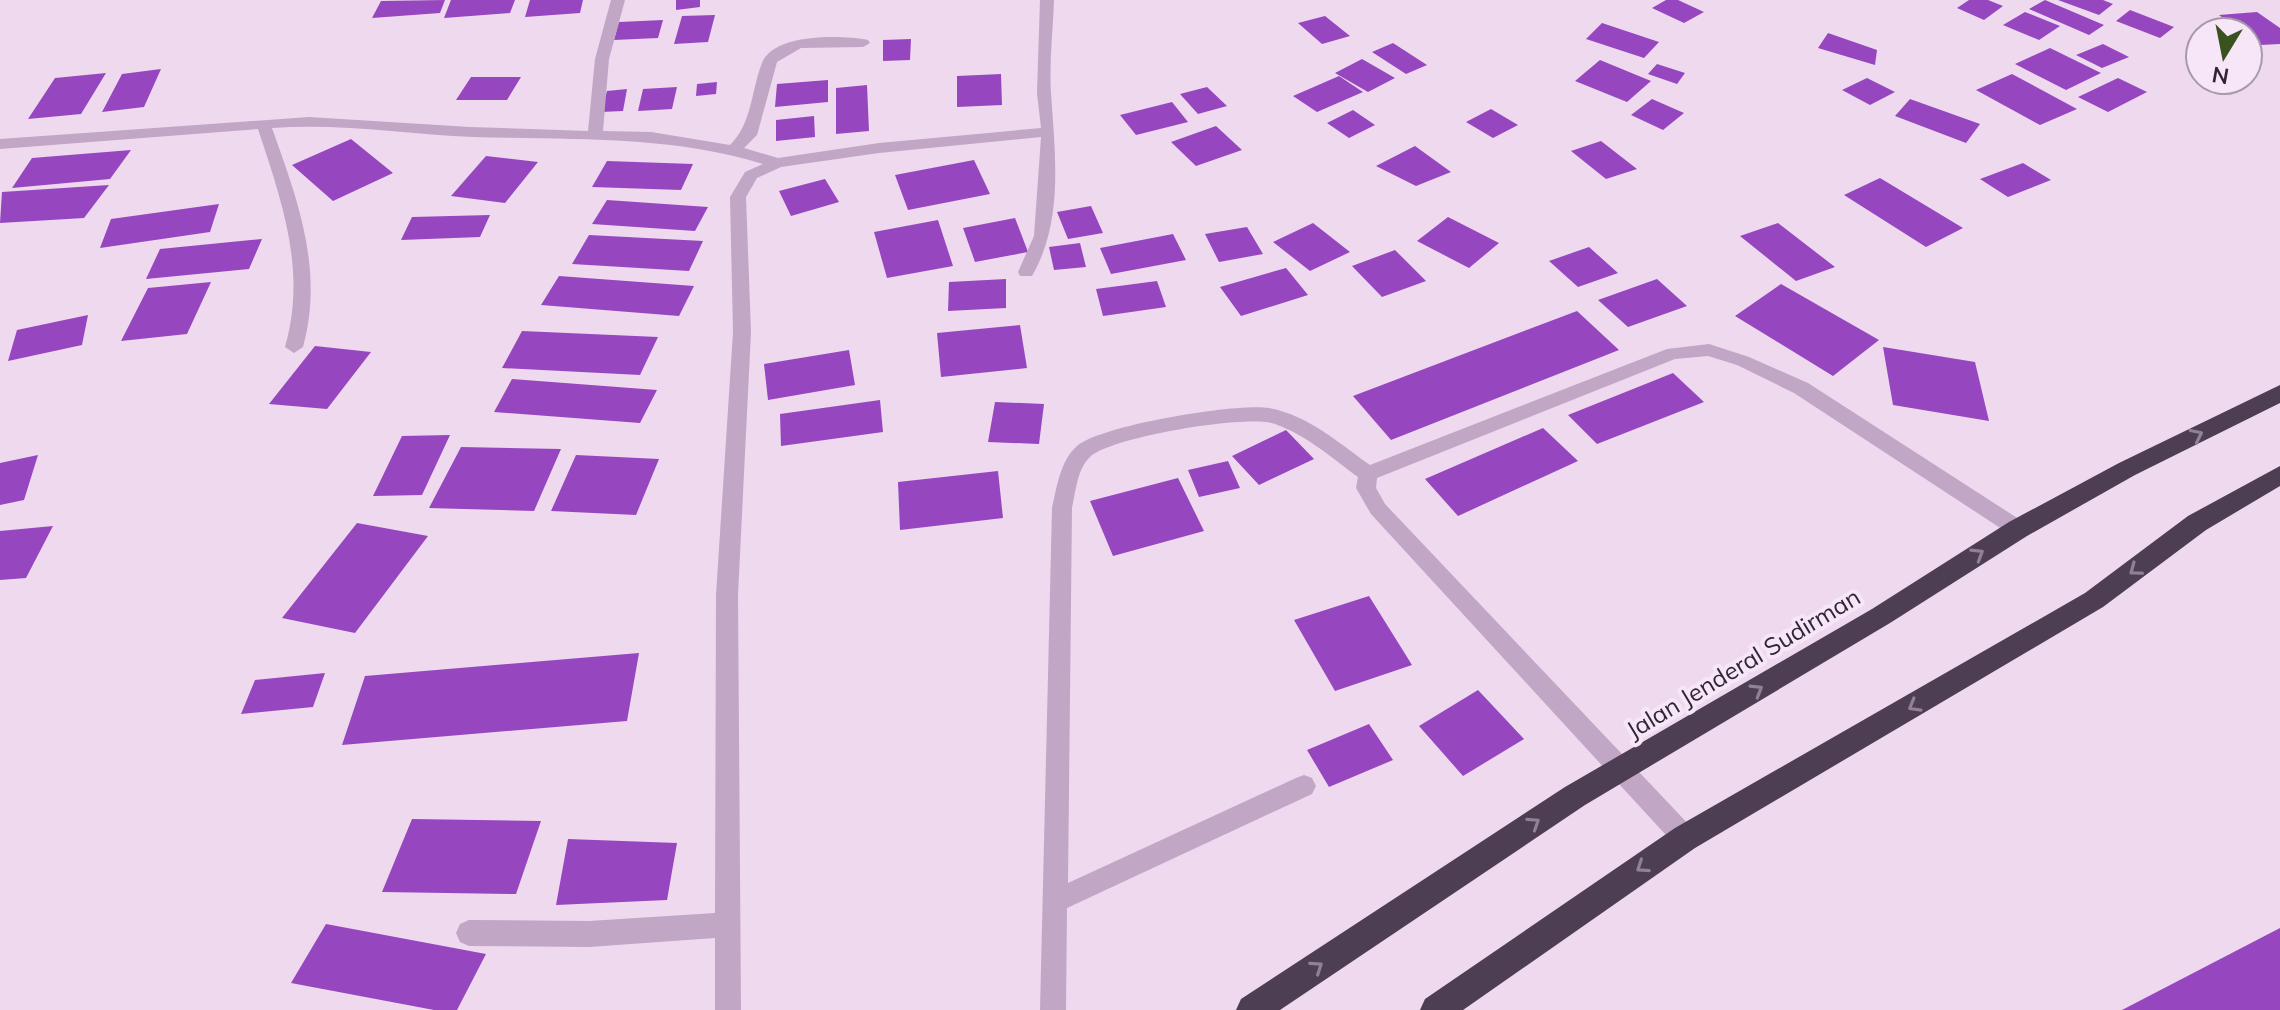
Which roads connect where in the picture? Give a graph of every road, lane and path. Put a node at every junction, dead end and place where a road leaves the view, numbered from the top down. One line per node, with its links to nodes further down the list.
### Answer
1 (618, 0): 6 (street)
2 (1047, 0): 5 (street)
3 (863, 43): 8 (street)
4 (263, 123): 6 (street); 7 (street); 11 (street)
5 (1049, 132): 9 (street); 10 (street)
6 (595, 134): 8 (street)
7 (0, 144)
8 (734, 150): 9 (street)
9 (777, 163): 20 (street)
10 (1026, 272)
11 (294, 347)
12 (2280, 393): 15 (highway, Jalan Jenderal Sudirman, one-way to 12)
13 (1368, 474): 15 (street); 16 (street); 19 (street)
14 (2280, 475): 18 (highway, one-way to 18)
15 (2018, 529): 16 (highway, Jalan Jenderal Sudirman, one-way to 15)
16 (1621, 770): 18 (street); 24 (highway, Jalan Jenderal Sudirman, one-way to 16)
17 (1304, 786): 19 (street)
18 (1685, 838): 25 (highway, one-way to 25)
19 (1054, 902): 23 (street)
20 (728, 925): 21 (street); 22 (street)
21 (469, 933)
22 (728, 1010)
23 (1053, 1010)
24 (1252, 1010)
25 (1436, 1010)

